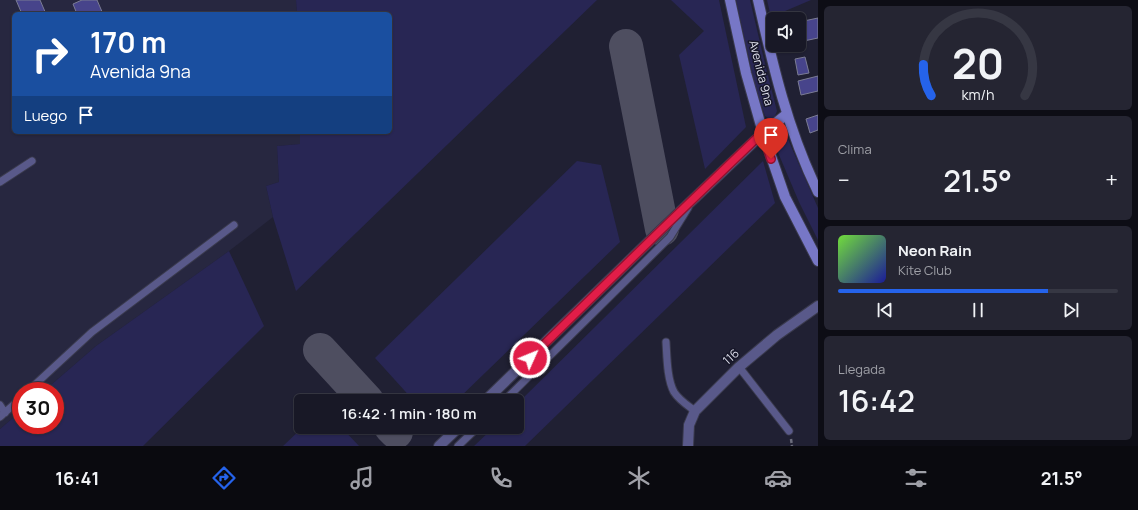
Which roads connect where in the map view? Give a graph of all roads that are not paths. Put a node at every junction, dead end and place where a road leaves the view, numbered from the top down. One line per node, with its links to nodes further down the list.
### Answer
1 (730, 0): 4 (main road, Avenida 9na)
2 (758, 0): 3 (main road, Avenida 9na)
3 (787, 114): 4 (main road); 7 (main road, Avenida 9na)
4 (762, 133): 8 (street); 10 (main road, Avenida 9na)
5 (32, 161): 6 (lane)
6 (0, 182)
7 (818, 192)
8 (694, 198): 15 (street); 16 (lane)
9 (234, 225): 14 (lane)
10 (818, 261)
11 (818, 306): 13 (street, 116)
12 (666, 342): 19 (lane)
13 (739, 367): 19 (street, 116); 21 (lane)
14 (38, 382)
15 (492, 394)
16 (511, 394)
17 (0, 405): 20 (lane)
18 (12, 406): 20 (lane)
19 (695, 411): 26 (street, 116)
20 (3, 415)
21 (789, 431)
22 (452, 434): 24 (street)
23 (471, 434): 25 (lane)
24 (439, 446)
25 (458, 446)
26 (688, 446)

